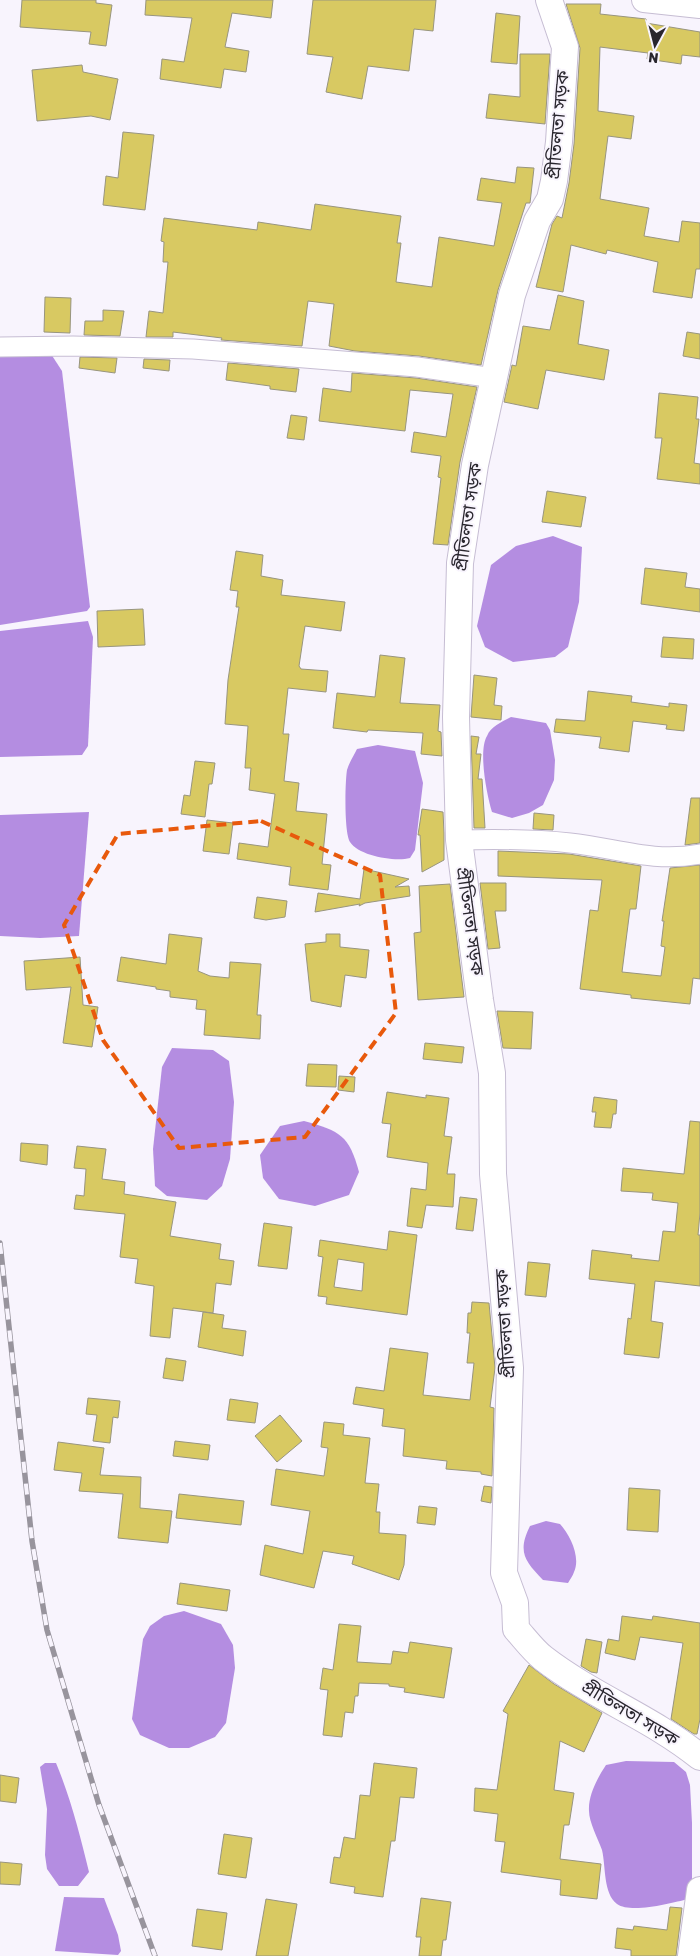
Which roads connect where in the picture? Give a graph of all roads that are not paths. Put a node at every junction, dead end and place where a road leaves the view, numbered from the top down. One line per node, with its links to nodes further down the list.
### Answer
1 (549, 0): 5 (main road, প্রীতিলতা সড়ক)
2 (644, 0): 3 (street)
3 (700, 6)
4 (0, 347): 5 (street)
5 (494, 378): 6 (main road, প্রীতিলতা সড়ক)
6 (459, 840): 7 (street); 8 (main road, প্রীতিলতা সড়ক)
7 (700, 854)
8 (700, 1757)
9 (700, 1890): 10 (main road)
10 (691, 1956)

